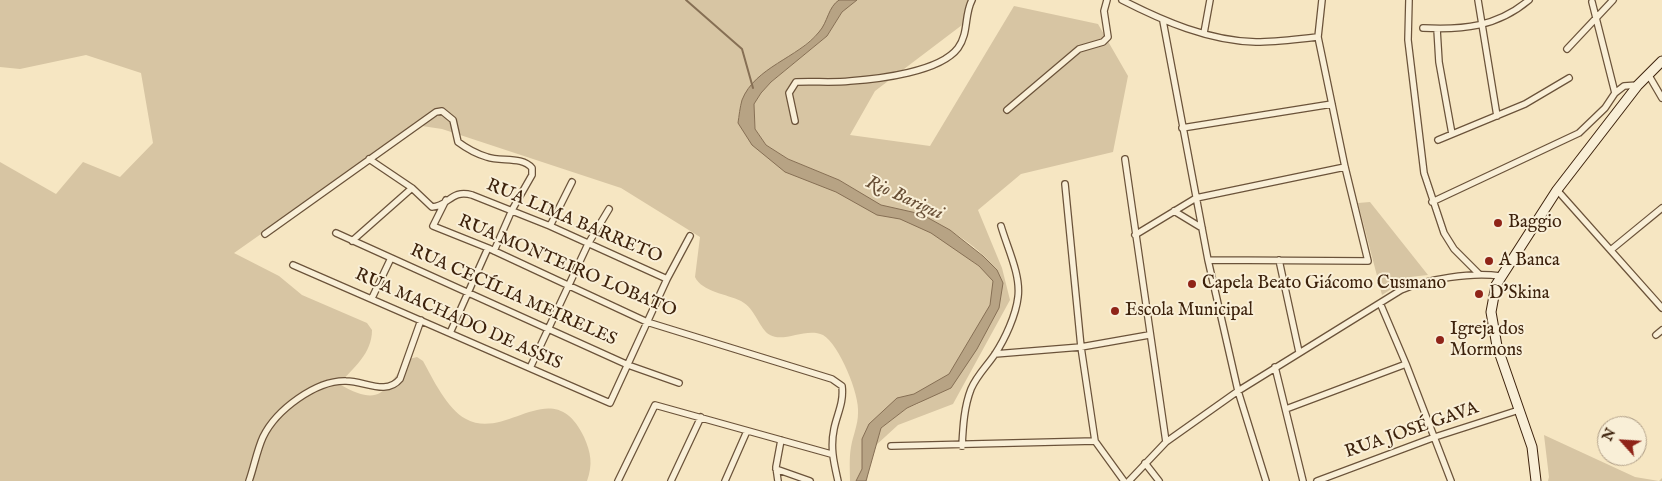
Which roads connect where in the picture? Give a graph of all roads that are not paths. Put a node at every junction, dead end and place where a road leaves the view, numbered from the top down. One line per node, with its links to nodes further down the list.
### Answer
1 (972, 0): 28 (street)
2 (1107, 0): 26 (street)
3 (1122, 0): 12 (street)
4 (1210, 0): 16 (street)
5 (1322, 0): 17 (street)
6 (1409, 0): 41 (street)
7 (1478, 0): 13 (street)
8 (1529, 0): 13 (street)
9 (1613, 0): 11 (street)
10 (1592, 2): 11 (street)
11 (1597, 19): 18 (street); 23 (street)
12 (1163, 21): 16 (street); 29 (street)
13 (1482, 26): 15 (street); 27 (street)
14 (1423, 28): 15 (street)
15 (1437, 29): 30 (street)
16 (1204, 33): 17 (street)
17 (1318, 37): 25 (street)
18 (1567, 49)
19 (1662, 61): 20 (main road)
20 (1648, 74): 22 (main road); 24 (street)
21 (1569, 78): 27 (street)
22 (1638, 85): 23 (street); 38 (main road)
23 (1615, 93): 41 (street)
24 (1662, 98)
25 (1332, 104): 29 (street); 34 (street)
26 (1007, 110)
27 (1497, 116): 30 (street)
28 (795, 122)
29 (1182, 128): 39 (street)
30 (1452, 134): 31 (street)
31 (1438, 140)
32 (369, 159): 37 (street, RUA LIMA BARRETO); 44 (street); 50 (street)
33 (1125, 159): 51 (street)
34 (1345, 167): 39 (street); 59 (street)
35 (572, 182): 46 (street)
36 (1065, 184): 76 (street)
37 (412, 188): 40 (street, RUA LIMA BARRETO); 53 (street)
38 (1557, 190): 56 (street); 62 (main road)
39 (1196, 198): 45 (street); 48 (street)
40 (446, 200): 44 (street, RUA LIMA BARRETO); 55 (street, RUA MONTEIRO LOBATO)
41 (1432, 202): 61 (street)
42 (1662, 208): 56 (street)
43 (609, 209): 54 (street)
44 (512, 210): 46 (street, RUA LIMA BARRETO); 55 (street)
45 (1174, 211): 48 (street); 51 (street)
46 (550, 226): 54 (street, RUA LIMA BARRETO)
47 (1001, 226): 78 (street)
48 (1202, 228): 58 (street)
49 (336, 233): 53 (street, RUA CECÍLIA MEIRELES)
50 (265, 234)
51 (1135, 235): 74 (street)
52 (690, 236): 63 (street)
53 (352, 241): 57 (street, RUA CECÍLIA MEIRELES)
54 (588, 244): 63 (street, RUA LIMA BARRETO); 64 (street)
55 (491, 249): 64 (street, RUA MONTEIRO LOBATO); 65 (street)
56 (1612, 249): 68 (street)
57 (391, 258): 65 (street, RUA CECÍLIA MEIRELES); 66 (street)
58 (1208, 260): 59 (street); 84 (street)
59 (1279, 260): 77 (street)
60 (293, 265): 66 (street, RUA MACHADO DE ASSIS)
61 (1479, 274): 62 (street); 67 (street)
62 (1500, 276): 86 (main road)
63 (667, 279): 70 (street)
64 (568, 286): 70 (street, RUA MONTEIRO LOBATO); 71 (street)
65 (468, 291): 71 (street, RUA CECÍLIA MEIRELES); 73 (street)
66 (372, 298): 69 (street, RUA MACHADO DE ASSIS)
67 (1380, 302): 77 (street); 80 (street)
68 (1662, 308)
69 (421, 320): 73 (street, RUA MACHADO DE ASSIS); 98 (street)
70 (647, 322): 79 (street); 95 (street, RUA MONTEIRO LOBATO)
71 (548, 328): 79 (street, RUA CECÍLIA MEIRELES); 82 (street)
72 (1662, 330): 75 (street)
73 (450, 332): 82 (street, RUA MACHADO DE ASSIS)
74 (1149, 334): 76 (street); 92 (street)
75 (1656, 335)
76 (1082, 347): 78 (street); 91 (street)
77 (1299, 352): 81 (street)
78 (995, 354): 94 (street)
79 (628, 364): 82 (street, RUA MACHADO DE ASSIS); 83 (street, RUA CECÍLIA MEIRELES)
80 (1406, 364): 85 (street); 89 (street)
81 (1275, 367): 84 (street); 85 (street)
82 (530, 368)
83 (679, 383)
84 (1238, 391): 92 (street); 108 (street)
85 (1286, 410): 109 (street)
86 (1519, 410): 89 (street, RUA JOSÉ GAVA); 112 (main road)
87 (701, 418): 88 (street); 99 (street); 100 (street)
88 (748, 430): 90 (street); 101 (street)
89 (1435, 436): 110 (street, RUA JOSÉ GAVA); 111 (street)
90 (781, 440): 95 (street); 97 (street)
91 (1095, 441): 94 (street); 105 (street)
92 (1166, 442): 96 (street)
93 (891, 446): 94 (street)
94 (962, 446)
95 (831, 454): 104 (street)
96 (1145, 463): 106 (street); 107 (street)
97 (776, 469): 102 (street); 103 (street)
98 (249, 481)
99 (618, 481)
100 (671, 481)
101 (725, 481)
102 (778, 481)
103 (810, 481)
104 (838, 481)
105 (1124, 481)
106 (1129, 481)
107 (1159, 481)
108 (1266, 481)
109 (1303, 481)
110 (1316, 481)
111 (1451, 481)
112 (1536, 481)

